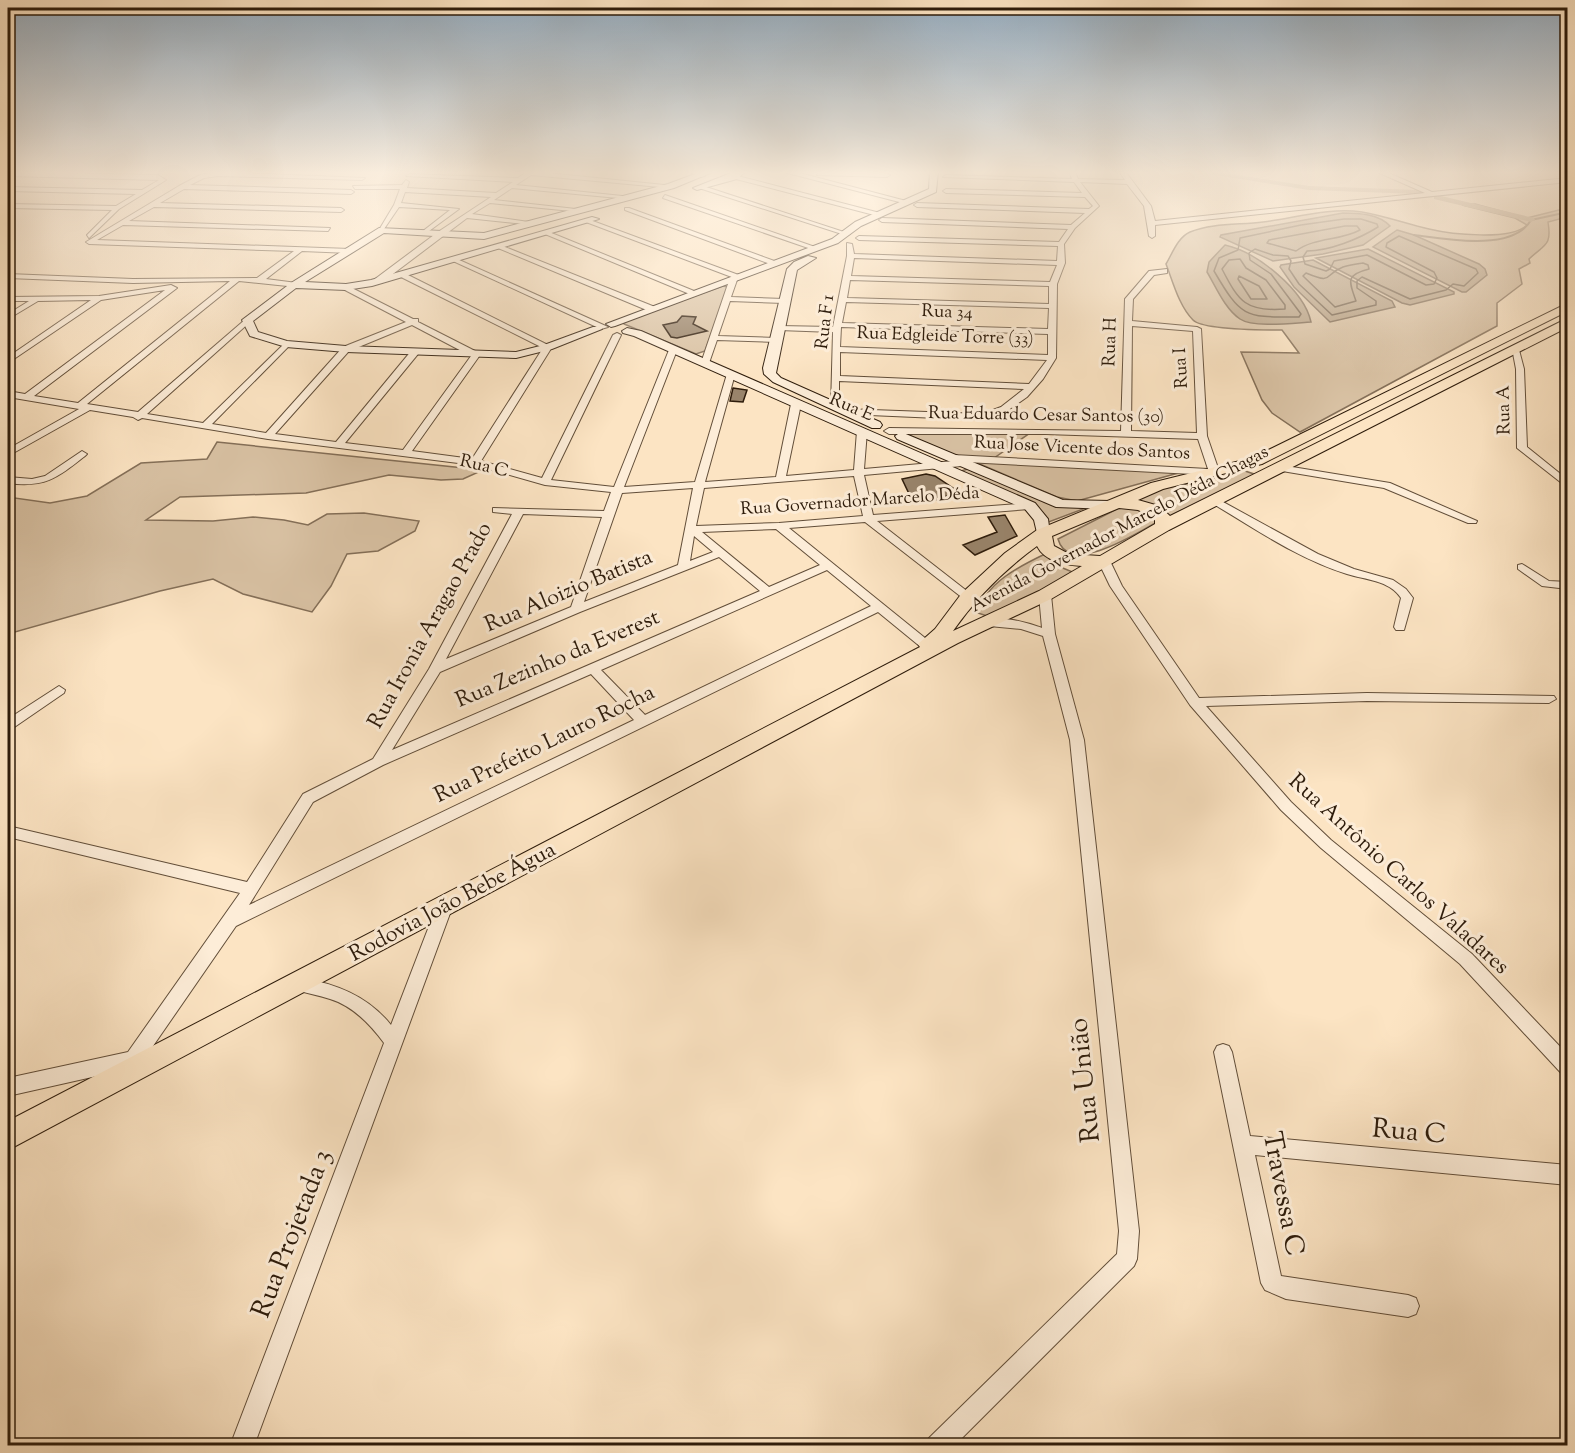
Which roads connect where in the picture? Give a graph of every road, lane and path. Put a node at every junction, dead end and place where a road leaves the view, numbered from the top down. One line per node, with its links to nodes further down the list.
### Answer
1 (86, 239): 14 (street)
2 (93, 239): 14 (street)
3 (320, 239): 18 (street)
4 (369, 239): 19 (street)
5 (432, 239): 34 (street)
6 (528, 239): 16 (street)
7 (562, 239): 39 (street)
8 (635, 239): 29 (street)
9 (701, 239): 22 (street)
10 (786, 239): 17 (street)
11 (848, 239): 17 (street); 20 (street, Rua F 1); 24 (street)
12 (886, 239): 15 (street)
13 (1065, 239): 15 (street)
14 (88, 242): 18 (street)
15 (1061, 244): 23 (street)
16 (500, 247): 21 (street); 48 (street)
17 (816, 249): 22 (street)
18 (306, 250): 19 (street); 32 (street); 33 (street)
19 (350, 251): 36 (street)
20 (851, 256): 23 (street); 30 (street, Rua F 1)
21 (455, 260): 26 (street); 54 (street)
22 (776, 263): 24 (street); 29 (street)
23 (1061, 263): 35 (street)
24 (792, 269): 45 (street)
25 (1164, 270): 53 (street, Rua H)
26 (404, 275): 34 (street); 62 (street)
27 (8, 276): 28 (street)
28 (220, 278): 31 (street); 37 (street)
29 (737, 278): 39 (street); 42 (street)
30 (846, 278): 35 (street); 44 (street, Rua F 1)
31 (237, 279): 32 (street); 80 (street)
32 (259, 280): 33 (street)
33 (270, 280): 36 (street)
34 (378, 281): 38 (street)
35 (1053, 284): 46 (street)
36 (294, 285): 38 (street); 50 (street)
37 (175, 287): 40 (street); 77 (street)
38 (346, 287): 51 (street)
39 (695, 292): 48 (street)
40 (99, 298): 43 (street); 70 (street)
41 (8, 299): 43 (street)
42 (726, 299): 45 (street); 59 (street)
43 (34, 300): 49 (street)
44 (843, 300): 46 (street); 55 (street, Rua F 1)
45 (784, 301): 56 (street)
46 (1052, 306): 57 (street)
47 (1568, 306): 97 (main road, Avenida Governador Marcelo Déda Chagas)
48 (652, 309): 54 (street)
49 (8, 317)
50 (247, 320): 61 (street); 82 (street)
51 (415, 321): 63 (street); 68 (street)
52 (1568, 322): 66 (main road, Avenida Governador Marcelo Déda Chagas)
53 (1128, 323): 86 (street, Rua H); 88 (street, Rua I)
54 (604, 327): 58 (street, Rua E); 62 (street)
55 (839, 327): 56 (street, Rua 34); 57 (street, Rua 34); 64 (street, Rua F 1)
56 (779, 328): 60 (street)
57 (1054, 332): 69 (street)
58 (622, 333): 65 (street, Rua E); 101 (street)
59 (715, 338): 60 (street); 71 (street)
60 (776, 340): 72 (street)
61 (286, 344): 63 (street); 83 (street)
62 (548, 347): 68 (street); 94 (street)
63 (346, 349): 67 (street); 87 (street)
64 (837, 349): 69 (street, Rua Edgleide Torre (33)); 74 (street, Rua F 1)
65 (673, 350): 71 (street, Rua E); 104 (street)
66 (1515, 350): 96 (main road, Avenida Governador Marcelo Déda Chagas); 102 (street, Rua A)
67 (415, 352): 68 (street); 89 (street)
68 (476, 355): 91 (street)
69 (1052, 358): 75 (street)
70 (8, 360)
71 (705, 363): 73 (street, Rua E)
72 (759, 370): 73 (street); 79 (street, Rua E)
73 (731, 374): 78 (street, Rua E); 103 (street)
74 (835, 378): 75 (street); 79 (street, Rua F 1)
75 (1031, 387): 81 (street)
76 (8, 394): 77 (street, Rua C)
77 (25, 398): 80 (street, Rua C)
78 (796, 404): 84 (street, Rua E); 100 (street)
79 (834, 405): 81 (street, Rua E)
80 (84, 407): 82 (street, Rua C); 90 (street)
81 (847, 411): 85 (street, Rua E)
82 (138, 417): 83 (street, Rua C)
83 (205, 426): 87 (street, Rua C)
84 (862, 431): 95 (street, Rua E); 98 (street)
85 (889, 431): 86 (street, Rua Eduardo Cesar Santos (30)); 93 (street, Rua E)
86 (1126, 433): 88 (street, Rua Eduardo Cesar Santos (30))
87 (268, 436): 89 (street, Rua C)
88 (1202, 436): 97 (street, Rua I)
89 (339, 444): 91 (street, Rua C)
90 (8, 453)
91 (406, 453): 94 (street, Rua C)
92 (82, 454): 99 (street)
93 (956, 461): 95 (street, Rua C); 97 (street, Rua Jose Vicente dos Santos); 106 (street, Rua E)
94 (475, 462): 101 (street, Rua C)
95 (939, 467): 98 (street, Rua C); 107 (street, Rua E)
96 (1280, 468): 105 (main road, Avenida Governador Marcelo Déda Chagas); 112 (street)
97 (1213, 472): 106 (main road, Avenida Governador Marcelo Déda Chagas)
98 (859, 474): 100 (street, Rua C); 111 (street)
99 (8, 480)
100 (780, 480): 103 (street, Rua C)
101 (545, 482): 104 (street, Rua C)
102 (1568, 485)
103 (699, 486): 104 (street, Rua C); 115 (street)
104 (617, 490): 110 (street)
105 (1214, 500): 114 (main road, Avenida Governador Marcelo Déda Chagas); 130 (street)
106 (1112, 504): 114 (main road); 116 (main road, Avenida Governador Marcelo Déda Chagas)
107 (1030, 506): 111 (street, Rua Governador Marcelo Déda); 116 (street)
108 (497, 510): 109 (street)
109 (519, 511): 110 (street); 135 (street, Rua Ironia Aragao Prado)
110 (608, 514): 128 (street)
111 (869, 520): 113 (street, Rua Governador Marcelo Déda); 126 (street)
112 (1472, 521)
113 (779, 526): 115 (street, Rua Governador Marcelo Déda); 120 (street)
114 (1164, 526): 118 (main road, Avenida Governador Marcelo Déda Chagas)
115 (692, 529): 117 (street); 119 (street)
116 (1042, 534): 118 (main road); 122 (main road, Avenida Governador Marcelo Déda Chagas)
117 (719, 553): 119 (street, Rua Aloizio Batista); 124 (street)
118 (1104, 561): 125 (main road, Avenida Governador Marcelo Déda Chagas); 138 (street, Rua Antônio Carlos Valadares)
119 (683, 566): 128 (street, Rua Aloizio Batista)
120 (827, 566): 124 (street, Rua Zezinho da Everest); 127 (street)
121 (1522, 567): 123 (street)
122 (992, 577): 126 (main road, Avenida Governador Marcelo Déda Chagas); 129 (main road)
123 (1568, 586)
124 (769, 593): 134 (street, Rua Zezinho da Everest)
125 (1045, 595): 129 (main road, Avenida Governador Marcelo Déda Chagas); 131 (street)
126 (968, 597): 132 (main road, Avenida Governador Marcelo Déda Chagas)
127 (879, 607): 132 (street); 139 (street, Rua Prefeito Lauro Rocha)
128 (576, 609): 135 (street, Rua Aloizio Batista)
129 (989, 622): 131 (street); 133 (main road, Avenida Governador Marcelo Déda Chagas)
130 (1400, 627)
131 (1049, 634): 157 (street, Rua União)
132 (926, 645): 133 (main road, Avenida Governador Marcelo Déda Chagas)
133 (897, 667): 144 (main road, Rodovia João Bebe Água)
134 (592, 668): 139 (street); 141 (street, Rua Zezinho da Everest)
135 (435, 669): 141 (street, Rua Ironia Aragao Prado)
136 (59, 690): 140 (street)
137 (1549, 699): 138 (street)
138 (1195, 702): 150 (street, Rua Antônio Carlos Valadares)
139 (643, 721): 145 (street, Rua Prefeito Lauro Rocha)
140 (8, 725)
141 (378, 762): 143 (street, Rua Zezinho da Everest)
142 (8, 831): 143 (street)
143 (251, 889): 145 (street)
144 (444, 908): 146 (main road, Rodovia João Bebe Água); 147 (street, Rua Projetada 3)
145 (230, 922): 149 (street)
146 (299, 984): 147 (street); 149 (main road, Rodovia João Bebe Água)
147 (393, 1041): 156 (street, Rua Projetada 3)
148 (1223, 1052): 153 (street, Travessa C)
149 (128, 1068): 151 (street); 152 (main road, Rodovia João Bebe Água)
150 (1568, 1068)
151 (8, 1087)
152 (8, 1136)
153 (1245, 1145): 154 (street, Rua C); 155 (street, Travessa C)
154 (1568, 1175)
155 (1408, 1306)
156 (242, 1446)
157 (937, 1446)

